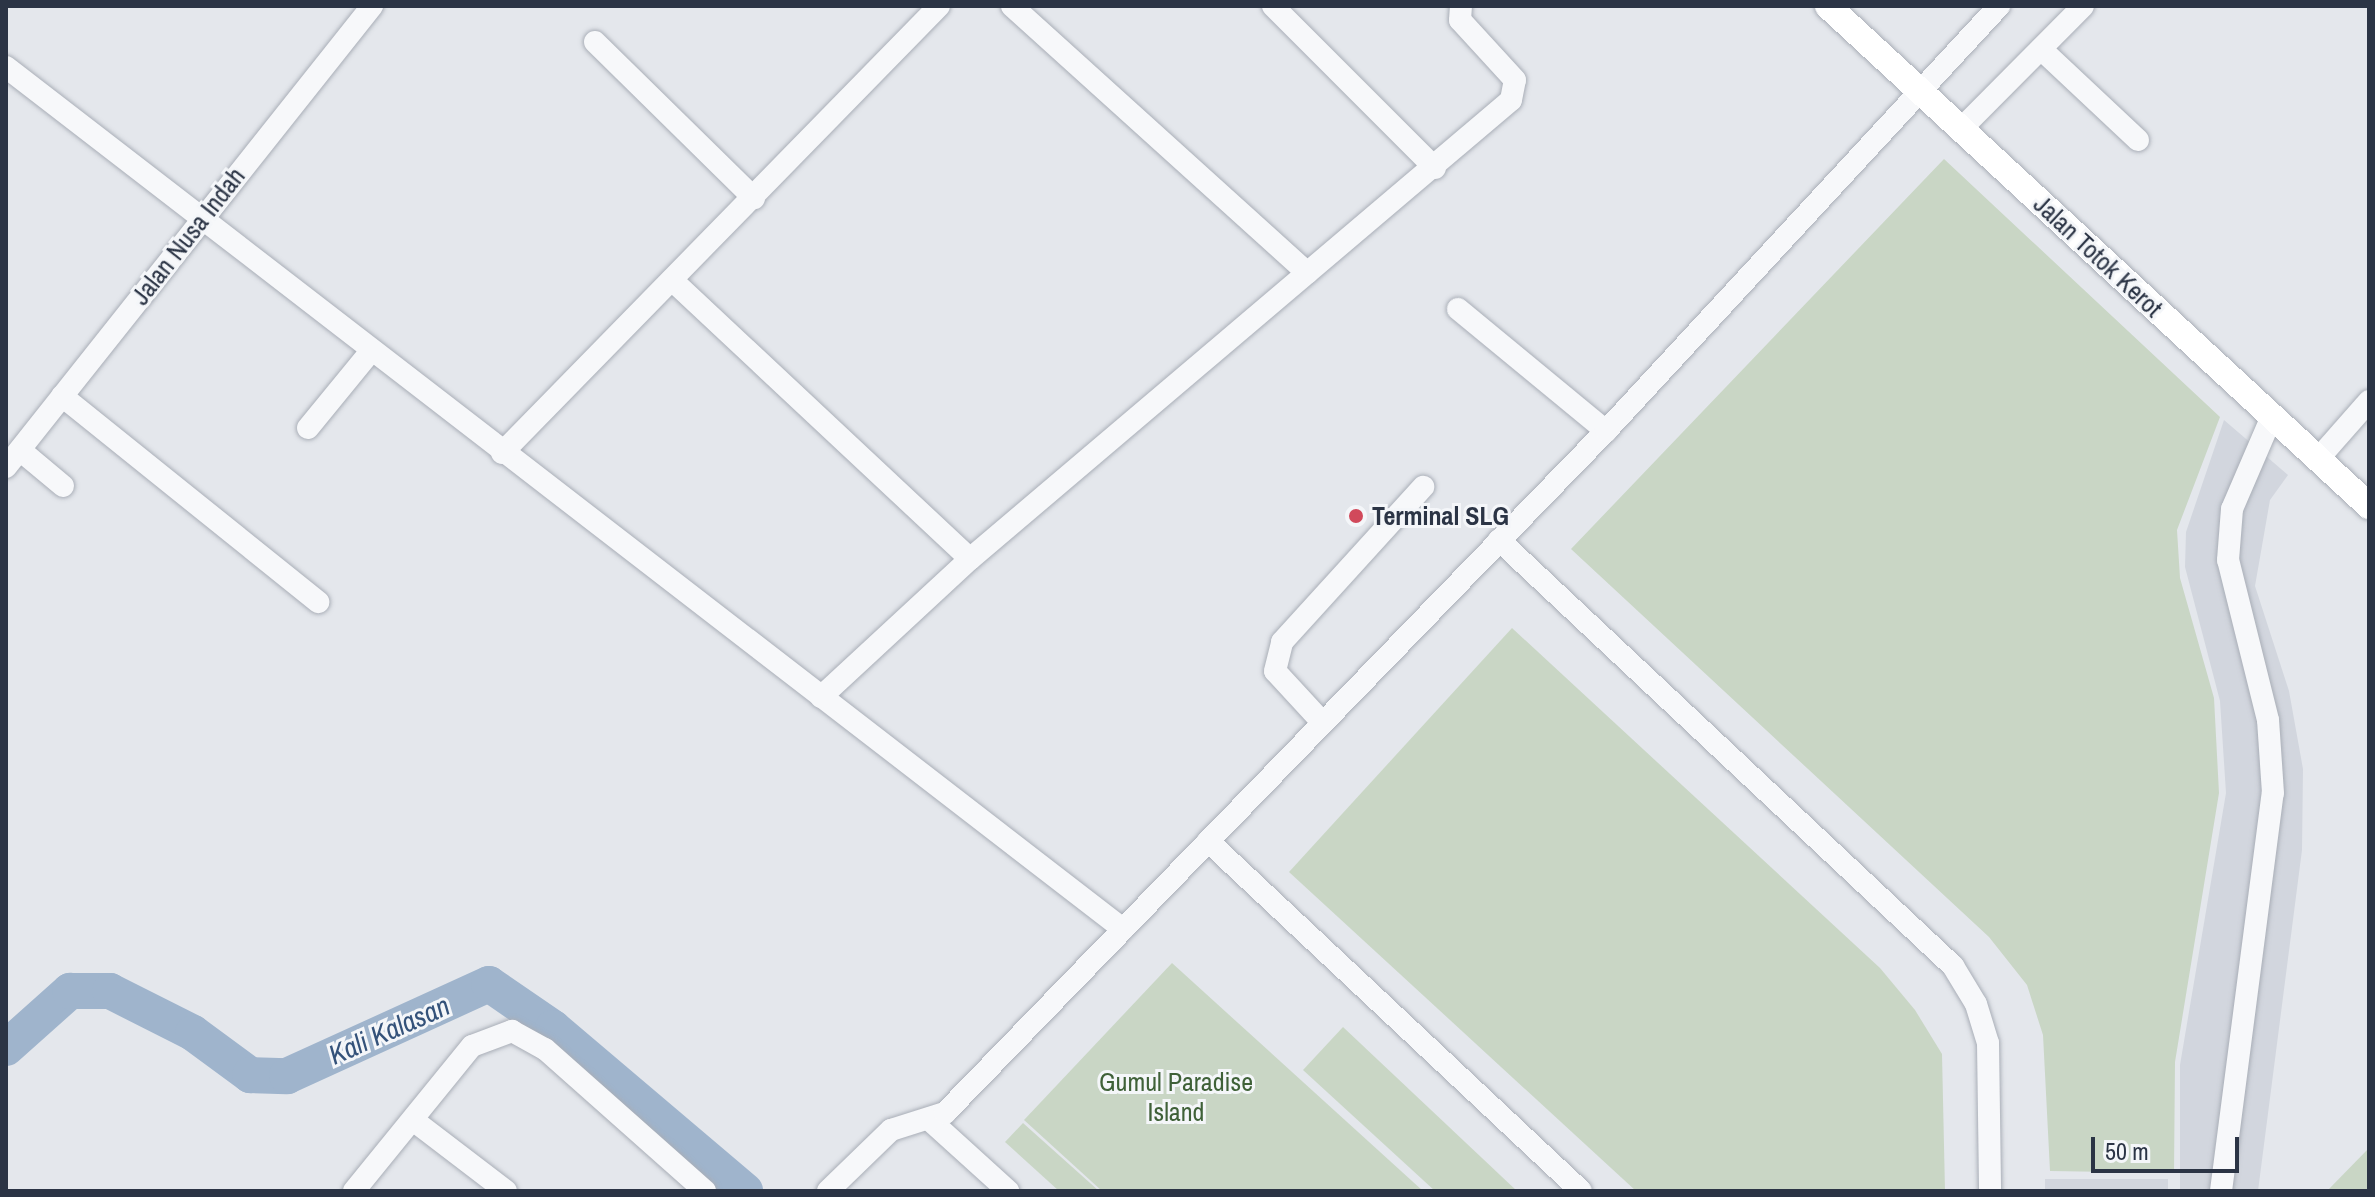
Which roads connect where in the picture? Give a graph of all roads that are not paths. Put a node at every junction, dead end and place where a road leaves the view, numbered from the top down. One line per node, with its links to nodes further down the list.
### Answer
1 (372, 6): 17 (street, Jalan Nusa Indah)
2 (939, 6): 16 (street)
3 (1012, 6): 18 (street)
4 (1273, 6): 15 (street)
5 (1461, 6): 15 (street)
6 (1828, 6): 12 (main road, Jalan Totok Kerot)
7 (1999, 6): 12 (street)
8 (2083, 6): 10 (street)
9 (595, 42): 16 (street)
10 (2041, 49): 13 (street); 14 (street)
11 (6, 67): 17 (street)
12 (1923, 95): 13 (main road, Jalan Totok Kerot); 26 (street)
13 (1961, 129): 24 (main road, Jalan Totok Kerot)
14 (2138, 140)
15 (1435, 168): 18 (street)
16 (754, 198): 19 (street)
17 (201, 219): 21 (street); 22 (street, Jalan Nusa Indah)
18 (1307, 273): 34 (street)
19 (672, 280): 27 (street); 34 (street)
20 (1458, 309): 26 (street)
21 (371, 351): 25 (street); 27 (street)
22 (62, 396): 28 (street, Jalan Nusa Indah); 35 (street)
23 (2369, 401): 29 (street)
24 (2272, 416): 29 (main road, Jalan Totok Kerot); 49 (street)
25 (308, 428)
26 (1606, 431): 33 (street)
27 (502, 453): 36 (street)
28 (13, 459): 30 (street)
29 (2318, 459): 32 (main road, Jalan Totok Kerot)
30 (63, 486)
31 (1423, 487): 37 (street)
32 (2369, 506)
33 (1499, 540): 37 (street); 48 (street)
34 (970, 559): 36 (street)
35 (318, 602)
36 (821, 697): 39 (street)
37 (1322, 722): 38 (street)
38 (1208, 841): 39 (street); 47 (street)
39 (1123, 929): 41 (street)
40 (413, 1120): 42 (street); 43 (street); 44 (street)
41 (932, 1122): 45 (street); 46 (street)
42 (693, 1187)
43 (354, 1191)
44 (506, 1191)
45 (828, 1191)
46 (1008, 1191)
47 (1581, 1191)
48 (1990, 1191)
49 (2221, 1191)

